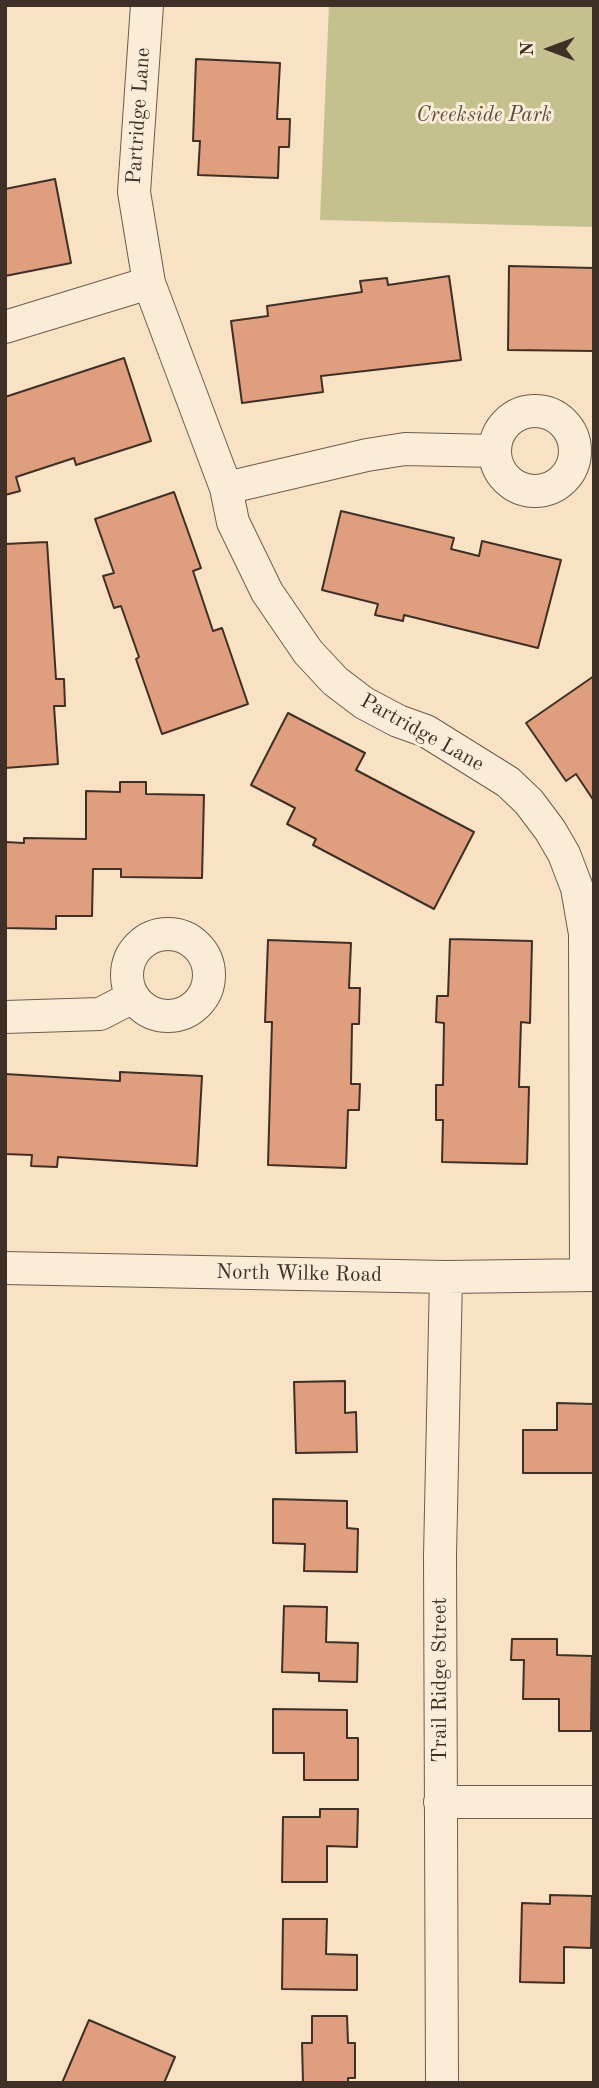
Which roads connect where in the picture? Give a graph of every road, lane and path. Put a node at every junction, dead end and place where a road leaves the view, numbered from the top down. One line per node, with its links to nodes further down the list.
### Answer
1 (147, 5): 2 (street, Partridge Lane)
2 (149, 283): 3 (street); 5 (street, Partridge Lane)
3 (5, 327)
4 (494, 451): 5 (street)
5 (226, 488): 9 (street, Partridge Lane)
6 (133, 997): 7 (street)
7 (5, 1017)
8 (5, 1268): 10 (street, North Wilke Road)
9 (590, 1275): 10 (street, North Wilke Road)
10 (446, 1277): 11 (street, Trail Ridge Street)
11 (440, 1802): 12 (street); 13 (street, Trail Ridge Street)
12 (594, 1802)
13 (442, 2083)

